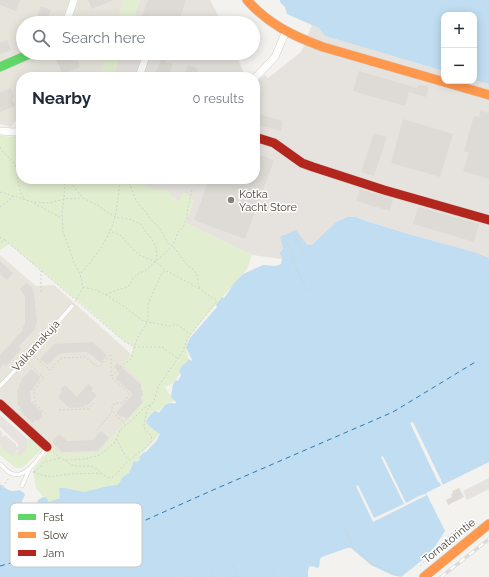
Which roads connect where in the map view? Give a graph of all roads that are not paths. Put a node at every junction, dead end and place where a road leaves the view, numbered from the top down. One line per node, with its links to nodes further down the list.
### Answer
1 (74, 0): 3 (street)
2 (247, 0): 4 (street)
3 (68, 16)
4 (286, 31): 9 (street); 10 (street)
5 (16, 60): 7 (street)
6 (145, 60): 8 (street)
7 (0, 67)
8 (141, 72)
9 (260, 73)
10 (489, 95)
11 (0, 131): 12 (street)
12 (16, 131)
13 (260, 139): 14 (street)
14 (489, 220)
15 (72, 306): 16 (lane, Valkamakuja)
16 (0, 386)
17 (0, 404): 18 (street)
18 (47, 448): 20 (lane)
19 (0, 464): 20 (lane)
20 (30, 469): 21 (lane)
21 (22, 486)
22 (489, 524): 23 (street, Tornatorintie)
23 (424, 577)

